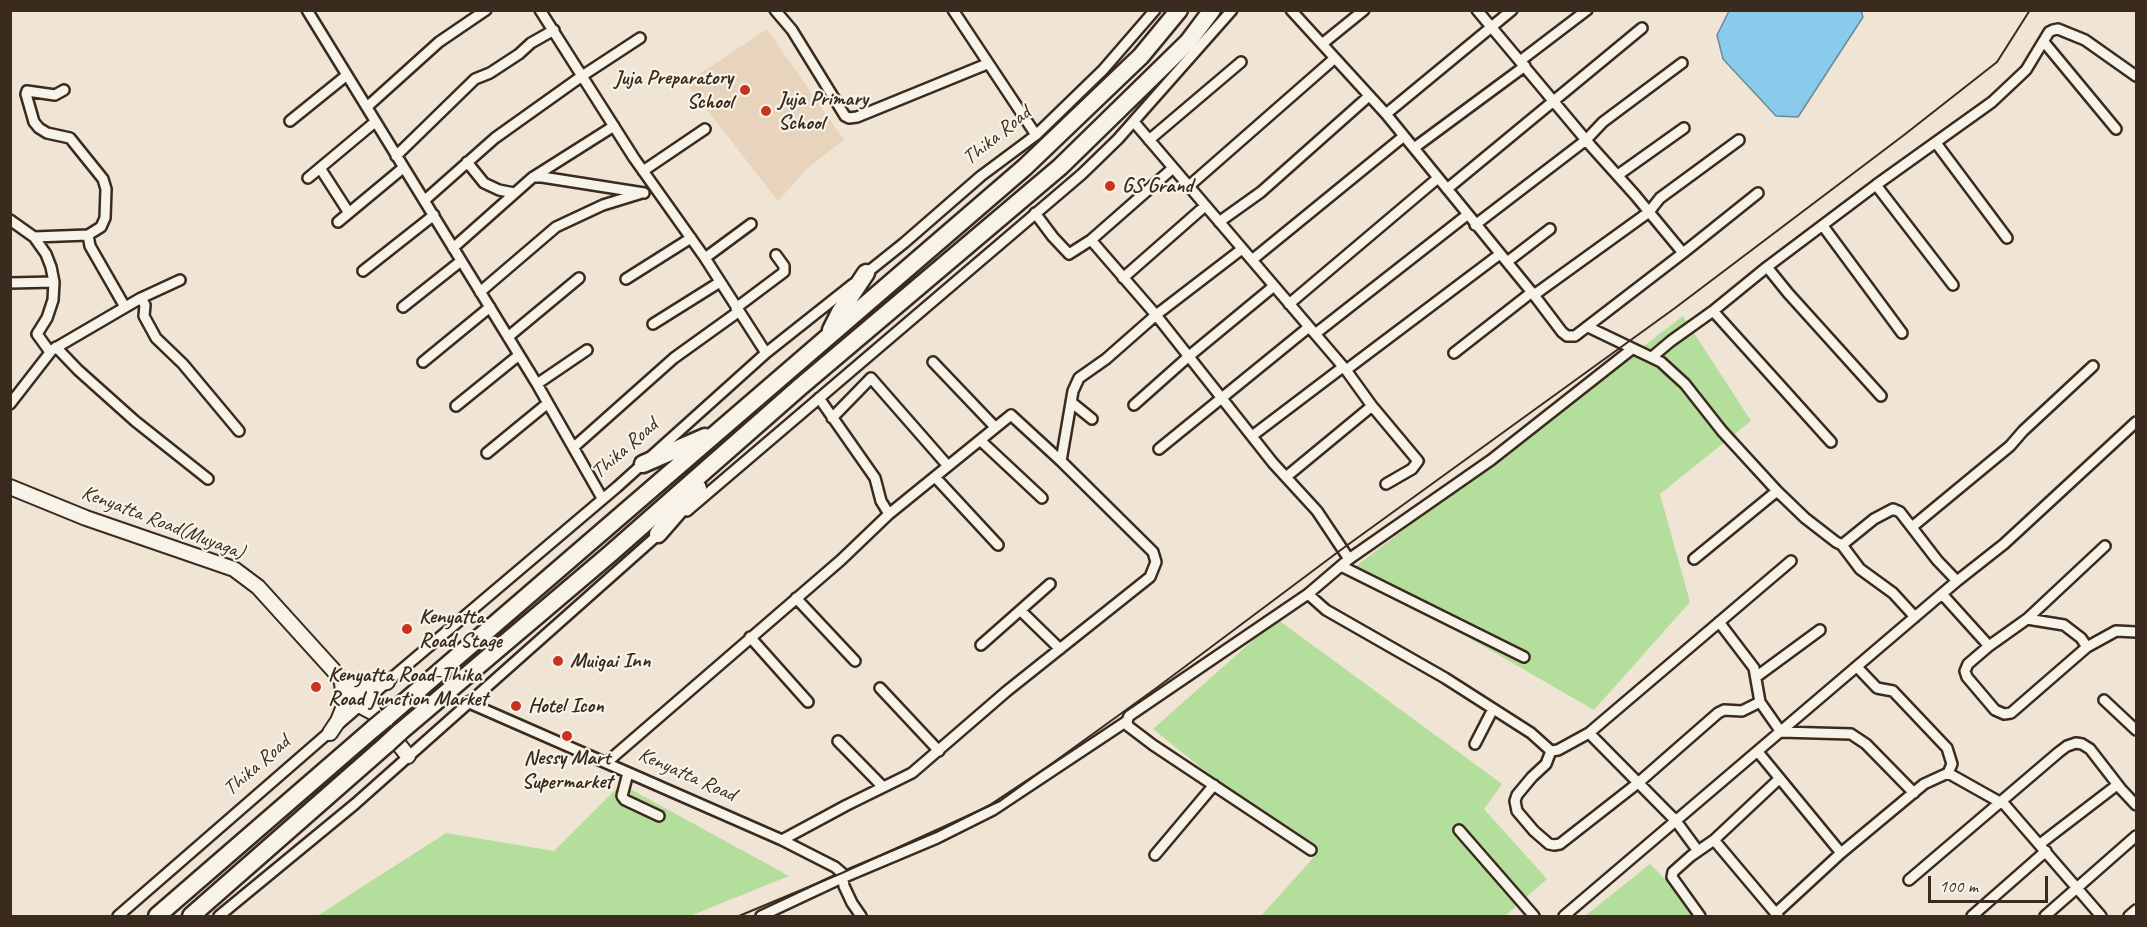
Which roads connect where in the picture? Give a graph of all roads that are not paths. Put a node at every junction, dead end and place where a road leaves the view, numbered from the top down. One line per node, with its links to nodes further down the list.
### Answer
1 (486, 10): 32 (street)
2 (540, 10): 17 (street)
3 (775, 10): 25 (street)
4 (953, 10): 25 (street)
5 (1155, 10): 41 (street, Thika Road)
6 (1179, 10): 122 (highway, Thika Road)
7 (1212, 10): 156 (highway)
8 (1232, 10): 36 (street)
9 (1291, 10): 20 (street)
10 (1364, 10): 20 (street)
11 (1477, 10): 15 (street)
12 (1512, 10): 15 (street)
13 (1587, 10): 23 (street)
14 (312, 12): 26 (street)
15 (1491, 27): 23 (street); 33 (street)
16 (1642, 28): 31 (street)
17 (554, 30): 27 (street); 48 (street)
18 (640, 38): 27 (street)
19 (2044, 42): 28 (street); 40 (street); 46 (street)
20 (1322, 44): 21 (street)
21 (1335, 58): 30 (street); 59 (street)
22 (1241, 62): 43 (street)
23 (1522, 63): 31 (street); 47 (street)
24 (1682, 63): 44 (street)
25 (987, 64): 41 (street)
26 (347, 75): 32 (street); 34 (street)
27 (582, 76): 37 (street); 49 (street)
28 (2136, 76)
29 (64, 90): 79 (street)
30 (1369, 96): 33 (street); 74 (street)
31 (1555, 101): 44 (street); 60 (street)
32 (368, 106): 35 (street)
33 (1386, 114): 42 (street)
34 (290, 121)
35 (375, 122): 48 (street); 50 (street)
36 (1134, 122): 43 (street); 69 (street)
37 (614, 126): 53 (street); 55 (street)
38 (1684, 128): 54 (street)
39 (705, 129): 53 (street)
40 (2116, 129)
41 (1036, 135): 97 (street, Thika Road)
42 (1404, 136): 47 (street); 92 (street)
43 (1149, 140): 52 (street)
44 (1586, 140): 54 (street); 76 (street)
45 (1738, 140): 67 (street)
46 (1936, 143): 58 (street); 83 (street)
47 (1414, 148): 57 (street)
48 (396, 156): 51 (street)
49 (467, 162): 62 (street); 65 (street)
50 (320, 168): 56 (street); 68 (street)
51 (403, 168): 65 (street); 68 (street)
52 (1173, 168): 59 (street); 84 (street)
53 (643, 171): 61 (street)
54 (1618, 175): 67 (street)
55 (533, 177): 62 (street); 63 (street)
56 (308, 178)
57 (1438, 178): 60 (street); 110 (street)
58 (1876, 185): 77 (street); 105 (street)
59 (1189, 186): 66 (street)
60 (1447, 189): 71 (street)
61 (656, 190): 63 (street); 82 (street)
62 (514, 193): 86 (street)
63 (644, 193): 107 (street)
64 (1758, 193): 88 (street)
65 (425, 200): 70 (street)
66 (1205, 206): 74 (street); 99 (street)
67 (1649, 212): 88 (street); 108 (street)
68 (349, 213): 73 (street)
69 (1035, 213): 84 (street); 137 (street)
70 (434, 215): 86 (street); 96 (street)
71 (1467, 215): 76 (street); 119 (street)
72 (10, 220): 81 (street)
73 (338, 222)
74 (1219, 222): 87 (street)
75 (751, 224): 91 (street)
76 (1475, 225): 89 (street)
77 (1823, 226): 95 (street); 120 (street)
78 (1550, 230): 94 (street)
79 (88, 235): 80 (street); 111 (street)
80 (54, 236): 81 (street); 85 (street)
81 (34, 237): 85 (street)
82 (691, 238): 91 (street); 100 (street)
83 (2007, 238)
84 (1091, 240): 99 (street)
85 (41, 247): 102 (street)
86 (453, 248): 93 (street)
87 (1242, 249): 92 (street); 116 (street)
88 (1683, 253): 118 (street)
89 (1500, 254): 94 (street); 134 (street)
90 (776, 255): 114 (street)
91 (705, 258): 103 (street)
92 (1252, 260): 106 (street)
93 (461, 261): 107 (street); 112 (street)
94 (1507, 262): 108 (street)
95 (1767, 267): 115 (street); 136 (street)
96 (363, 272)
97 (866, 273): 122 (highway); 126 (street, Thika Road)
98 (579, 278): 121 (street)
99 (1123, 278): 116 (street)
100 (626, 279)
101 (180, 280): 109 (street)
102 (54, 282): 104 (street); 124 (street)
103 (720, 282): 114 (street); 117 (street)
104 (10, 283)
105 (1953, 285)
106 (1274, 286): 110 (street); 129 (street)
107 (480, 292): 113 (street)
108 (1533, 294): 118 (street); 127 (street)
109 (141, 298): 111 (street); 149 (street)
110 (1289, 304): 119 (street)
111 (125, 307): 124 (street)
112 (403, 307)
113 (490, 307): 121 (street); 131 (street)
114 (737, 310): 126 (street); 154 (street)
115 (1713, 311): 130 (street); 153 (street)
116 (1156, 315): 129 (street); 139 (street)
117 (652, 324)
118 (1588, 327): 123 (street)
119 (1312, 331): 134 (street); 138 (street)
120 (1902, 333)
121 (508, 337): 128 (street)
122 (826, 339): 150 (highway, Thika Road)
123 (1632, 349): 130 (street); 175 (street)
124 (53, 350): 141 (street); 163 (street)
125 (587, 350): 135 (street)
126 (766, 353): 159 (street, Thika Road)
127 (1454, 354)
128 (519, 355): 135 (street); 143 (street)
129 (1188, 357): 138 (street); 142 (street)
130 (1652, 357): 166 (street)
131 (423, 362)
132 (933, 362): 148 (street)
133 (2093, 366): 170 (street)
134 (1345, 368): 144 (street); 151 (street)
135 (537, 384): 140 (street)
136 (1881, 396)
137 (819, 398): 145 (street); 171 (street)
138 (1221, 398): 151 (street); 155 (street)
139 (1071, 402): 146 (street); 158 (street)
140 (548, 403): 154 (street); 157 (street)
141 (10, 404)
142 (1134, 405)
143 (456, 406)
144 (1372, 406): 162 (street); 164 (street)
145 (832, 418): 160 (street); 169 (street)
146 (1092, 418)
147 (2136, 422): 179 (street)
148 (996, 428): 152 (street); 158 (street)
149 (239, 431)
150 (721, 431): 159 (highway); 207 (highway, Thika Road)
151 (1252, 436): 162 (street)
152 (981, 441): 160 (street); 168 (street)
153 (1831, 442)
154 (574, 447): 167 (street)
155 (1159, 448)
156 (729, 450): 171 (highway); 248 (highway, bridge)
157 (487, 453)
158 (1061, 460): 194 (street)
159 (643, 464): 167 (street, Thika Road)
160 (948, 466): 161 (street)
161 (934, 477): 169 (street); 172 (street)
162 (1286, 477): 175 (street)
163 (208, 479)
164 (1386, 484)
165 (10, 488): 199 (main road, Kenyatta Road(Muyaga))
166 (1777, 491): 173 (street); 176 (street)
167 (602, 498): 200 (street, Thika Road)
168 (1042, 498)
169 (889, 514): 183 (street)
170 (1912, 527): 173 (street); 179 (street)
171 (658, 534): 203 (street)
172 (998, 545)
173 (1842, 546): 185 (street)
174 (2105, 546): 186 (street)
175 (1349, 559): 178 (street)
176 (1694, 559)
177 (1791, 561): 187 (street)
178 (1341, 566): 181 (street); 195 (street)
179 (1957, 580): 182 (street)
180 (1050, 584): 184 (street)
181 (1308, 594): 206 (street); 208 (street)
182 (1942, 594): 185 (street); 192 (street)
183 (796, 598): 190 (street); 196 (street)
184 (1021, 611): 191 (street); 194 (street)
185 (1915, 617): 197 (street)
186 (2027, 619): 192 (street); 193 (street)
187 (1719, 622): 198 (street); 212 (street)
188 (1820, 630): 198 (street)
189 (2136, 632): 193 (street)
190 (750, 638): 204 (street); 219 (street)
191 (981, 645)
192 (1989, 646): 193 (street)
193 (2087, 646)
194 (1060, 648): 215 (street)
195 (1524, 657)
196 (855, 661)
197 (1857, 667): 210 (street); 221 (street)
198 (1756, 677): 205 (street)
199 (342, 678): 200 (main road); 207 (main road); 211 (main road)
200 (387, 682): 207 (street, Thika Road)
201 (880, 688): 215 (street)
202 (2104, 699): 209 (street)
203 (467, 702): 218 (street); 219 (street, Kenyatta Road)
204 (808, 702)
205 (1760, 702): 210 (street); 223 (street)
206 (1493, 709): 214 (street); 216 (street)
207 (373, 713): 211 (street, Thika Road); 218 (main road); 247 (highway, Thika Road)
208 (1127, 721): 224 (street); 241 (street)
209 (2136, 730)
210 (1781, 732): 217 (street); 227 (street)
211 (330, 733): 246 (street, Thika Road)
212 (1589, 733): 216 (street); 223 (street)
213 (838, 741): 226 (street)
214 (1475, 744)
215 (939, 751): 226 (street)
216 (1551, 751): 223 (street)
217 (1758, 752): 222 (street); 231 (street)
218 (408, 756): 249 (street)
219 (606, 763): 220 (street, Kenyatta Road)
220 (628, 773): 230 (street); 234 (street, Kenyatta Road)
221 (1948, 773): 227 (street); 228 (street)
222 (1779, 778): 235 (street); 239 (street)
223 (1638, 783): 231 (street)
224 (1214, 785): 237 (street); 240 (street)
225 (2117, 785): 228 (street); 229 (street); 236 (street)
226 (883, 787): 234 (street)
227 (1914, 793): 239 (street)
228 (2002, 802): 236 (street); 242 (street)
229 (2136, 805)
230 (659, 816)
231 (1676, 821): 238 (street); 253 (street)
232 (1460, 830): 252 (street)
233 (2136, 836): 243 (street)
234 (782, 840): 241 (street, Kenyatta Road)
235 (1714, 840): 238 (street); 245 (street)
236 (2043, 848): 243 (street); 255 (street)
237 (1311, 850)
238 (1698, 851): 254 (street)
239 (1840, 853): 245 (street)
240 (1155, 855)
241 (842, 879): 250 (street); 251 (street, Kenyatta Road)
242 (1909, 880)
243 (2077, 890): 256 (street); 257 (street)
244 (2136, 910): 258 (street)
245 (1777, 915)
246 (118, 916)
247 (156, 916)
248 (191, 916)
249 (219, 916)
250 (761, 916)
251 (861, 916)
252 (1534, 916)
253 (1564, 916)
254 (1700, 916)
255 (1972, 916)
256 (2045, 916)
257 (2102, 916)
258 (2128, 916)

